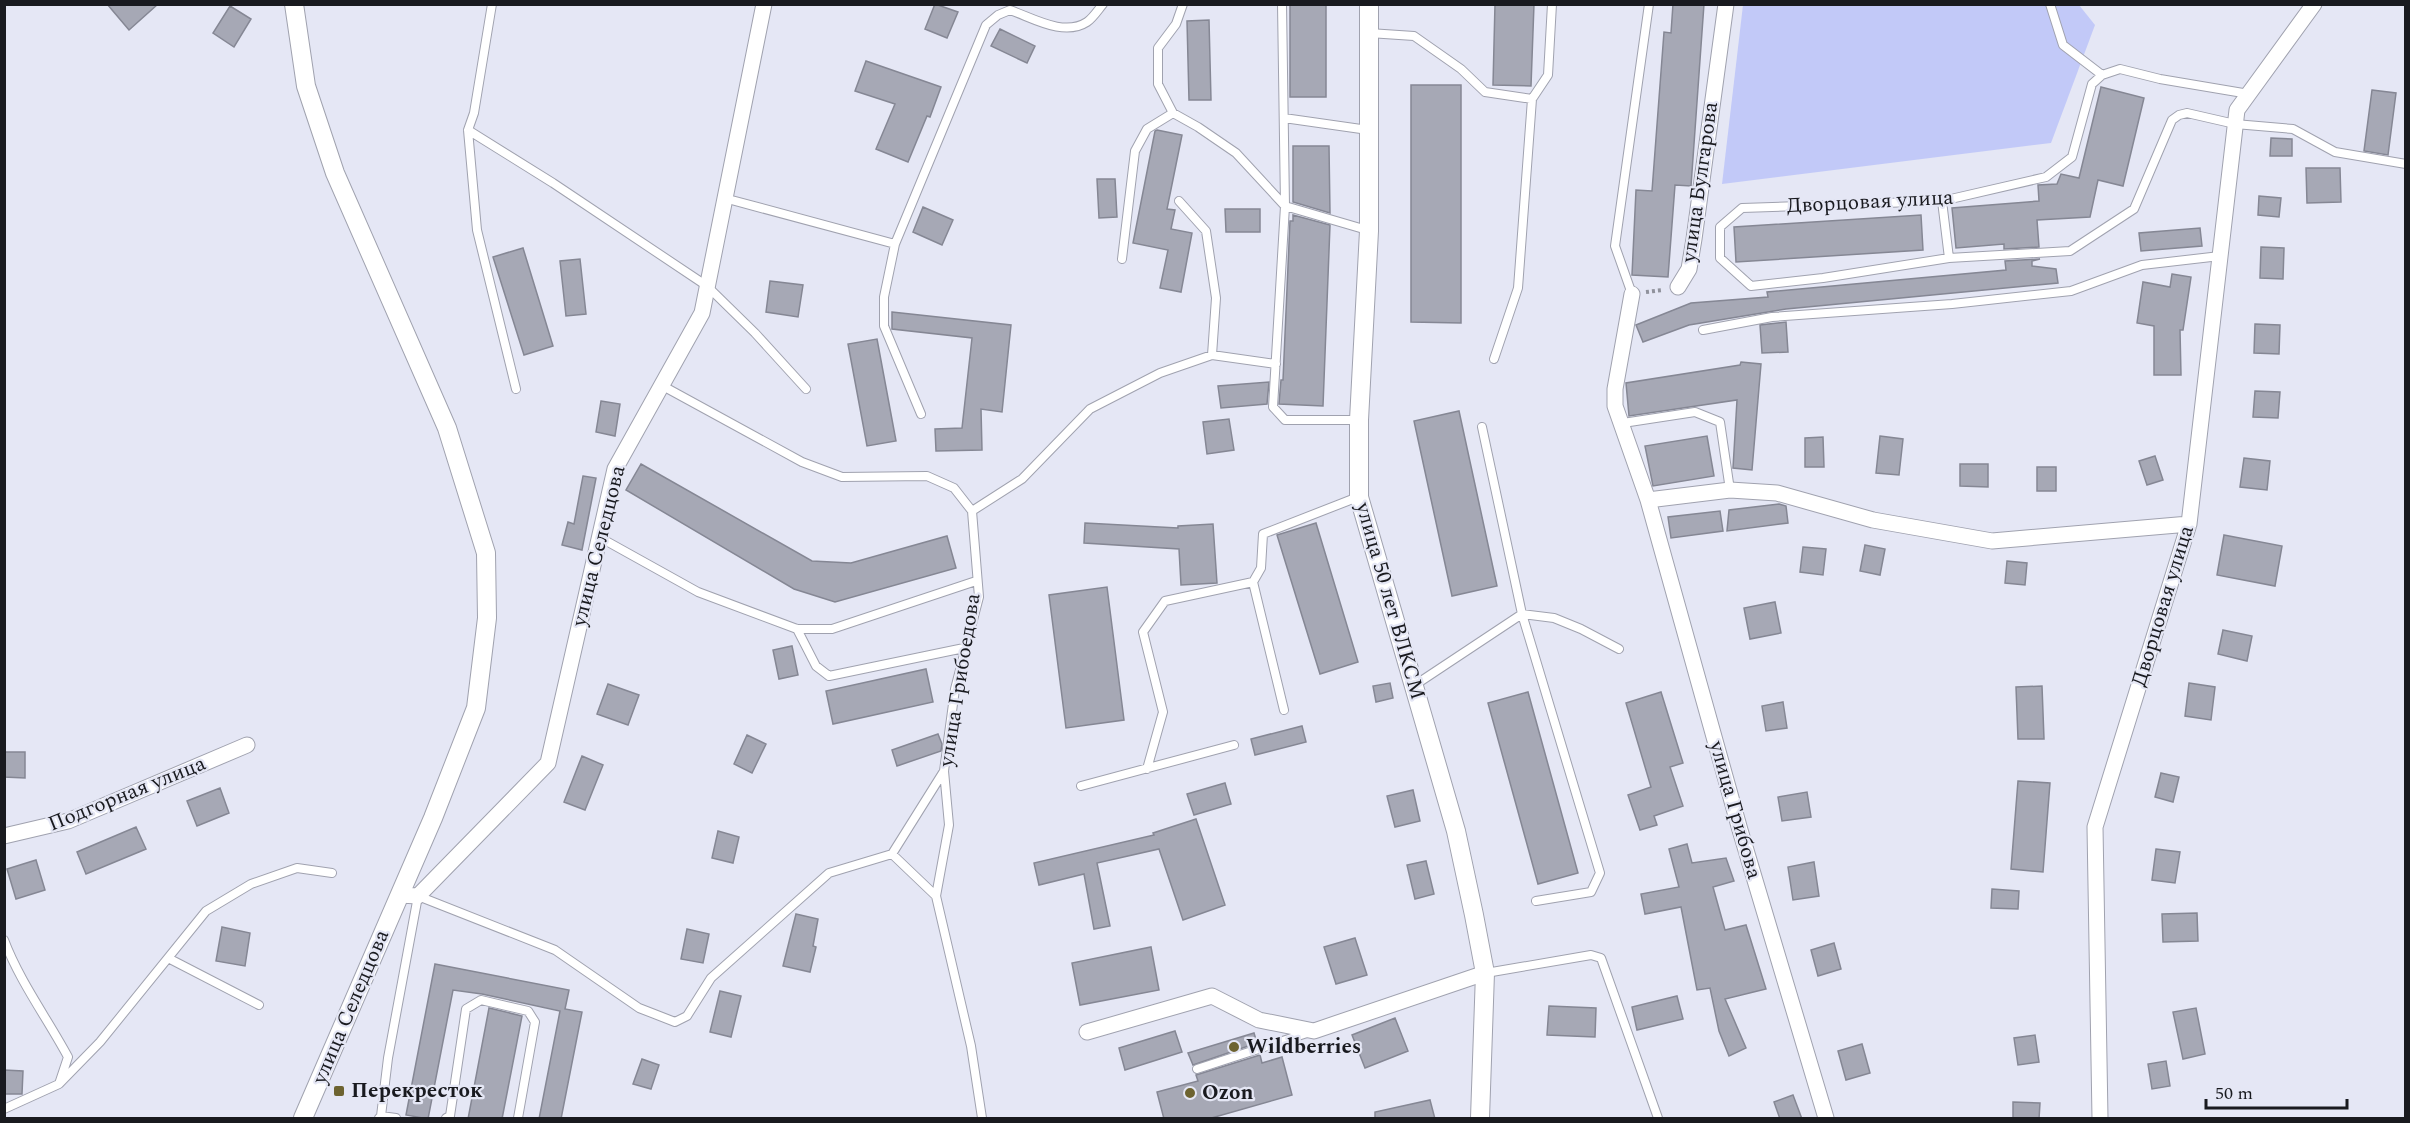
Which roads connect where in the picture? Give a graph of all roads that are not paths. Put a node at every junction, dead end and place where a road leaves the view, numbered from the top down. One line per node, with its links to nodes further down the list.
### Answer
1 (294, 4): 68 (street, улица Селедцова)
2 (492, 4): 20 (lane)
3 (764, 4): 23 (street, улица Селедцова)
4 (1102, 4): 28 (lane)
5 (1183, 4): 17 (lane)
6 (1282, 4): 18 (lane)
7 (1369, 4): 13 (street, улица 50 лет ВЛКСМ)
8 (1552, 4): 16 (lane)
9 (1649, 4): 34 (lane)
10 (1726, 4): 33 (street, улица Булгарова)
11 (2050, 4): 14 (lane)
12 (2314, 4): 15 (street, Дворцовая улица)
13 (1369, 33): 16 (lane); 21 (street, улица 50 лет ВЛКСМ)
14 (2102, 75): 15 (lane); 25 (lane, Дворцовая улица)
15 (2249, 94): 19 (street, Дворцовая улица)
16 (1532, 99): 37 (lane)
17 (1173, 113): 26 (lane); 31 (lane)
18 (1284, 118): 21 (lane); 26 (lane)
19 (2235, 124): 22 (lane); 29 (street, Дворцовая улица); 30 (lane)
20 (468, 130): 32 (lane); 40 (lane)
21 (1369, 130): 27 (street, улица 50 лет ВЛКСМ)
22 (2406, 164)
23 (724, 198): 28 (lane); 32 (street, улица Селедцова)
24 (1179, 201): 36 (lane)
25 (1942, 201): 30 (lane); 30 (lane, Дворцовая улица)
26 (1285, 206): 27 (lane); 38 (lane)
27 (1369, 231): 43 (street, улица 50 лет ВЛКСМ)
28 (895, 244): 42 (lane)
29 (2220, 256): 35 (lane); 50 (street, Дворцовая улица)
30 (1949, 258)
31 (1122, 259)
32 (707, 286): 39 (street, улица Селедцова); 41 (lane)
33 (1678, 287)
34 (1632, 294): 44 (street)
35 (1703, 330)
36 (1212, 355): 38 (lane); 49 (lane)
37 (1494, 359)
38 (1276, 364): 43 (lane)
39 (660, 384): 49 (lane); 51 (street, улица Селедцова)
40 (516, 389)
41 (806, 389)
42 (921, 414)
43 (1359, 420): 47 (street, улица 50 лет ВЛКСМ)
44 (1623, 423): 46 (lane); 48 (street, улица Грибова)
45 (1482, 426): 54 (lane)
46 (1730, 490): 48 (street); 50 (street)
47 (1359, 497): 53 (lane); 58 (street, улица 50 лет ВЛКСМ)
48 (1648, 500): 89 (street, улица Грибова)
49 (972, 511): 52 (lane, улица Грибоедова)
50 (2189, 524): 90 (street, Дворцовая улица)
51 (599, 537): 55 (lane); 69 (street, улица Селедцова)
52 (976, 581): 55 (lane); 56 (lane, улица Грибоедова)
53 (1253, 582): 59 (lane); 62 (lane)
54 (1522, 614): 57 (lane); 58 (lane); 71 (lane)
55 (797, 629): 56 (lane)
56 (964, 648): 63 (lane, улица Грибоедова)
57 (1619, 649)
58 (1414, 686): 74 (street, улица 50 лет ВЛКСМ)
59 (1284, 710)
60 (247, 745): 65 (street, Подгорная улица)
61 (1234, 745): 62 (lane)
62 (1147, 769): 64 (lane)
63 (944, 771): 66 (lane); 70 (lane, улица Грибоедова)
64 (1081, 786)
65 (4, 836)
66 (892, 854): 69 (lane); 70 (lane)
67 (332, 873): 73 (lane)
68 (399, 895): 69 (street); 82 (street, улица Селедцова)
69 (418, 896): 81 (lane)
70 (936, 896): 86 (lane, улица Грибоедова)
71 (1536, 901)
72 (4, 940): 79 (lane)
73 (168, 958): 75 (lane); 79 (lane)
74 (1485, 973): 76 (street); 87 (street, улица 50 лет ВЛКСМ); 88 (lane)
75 (259, 1005)
76 (1314, 1030): 77 (street); 78 (lane)
77 (1087, 1032)
78 (1197, 1069)
79 (59, 1084): 80 (lane)
80 (4, 1109)
81 (380, 1117): 83 (lane)
82 (303, 1119)
83 (396, 1119)
84 (446, 1119): 85 (lane)
85 (518, 1119)
86 (982, 1119)
87 (1480, 1119)
88 (1658, 1119)
89 (1826, 1119)
90 (2100, 1119)

